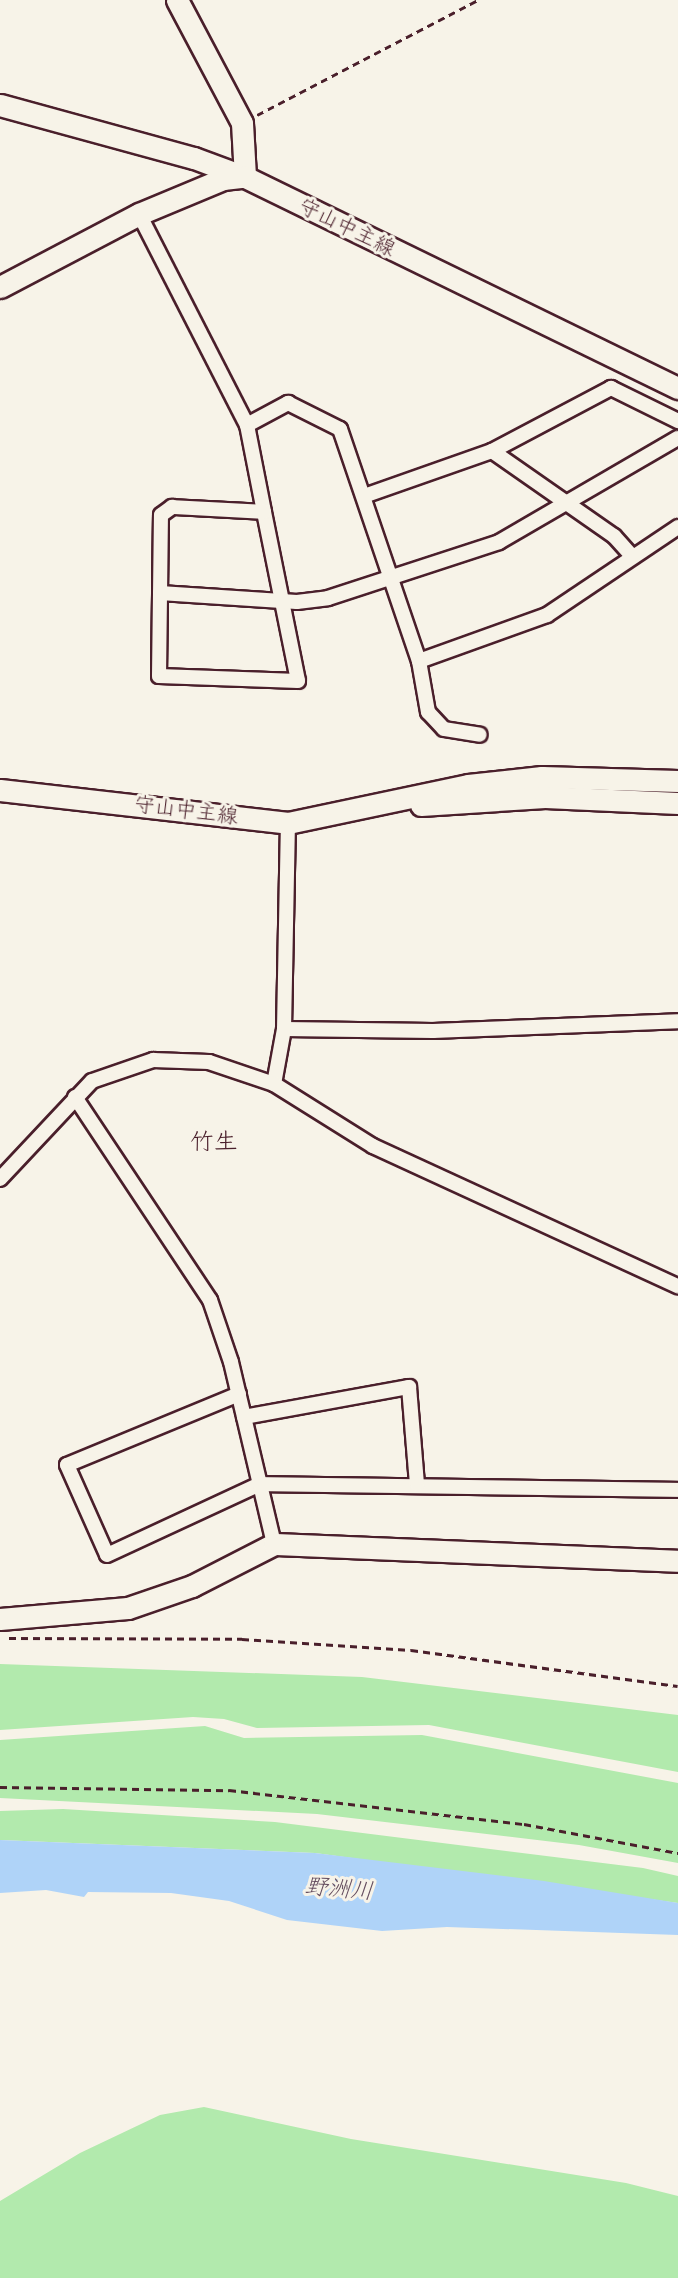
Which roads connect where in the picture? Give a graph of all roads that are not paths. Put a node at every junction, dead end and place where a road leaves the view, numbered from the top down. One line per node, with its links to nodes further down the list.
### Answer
1 (177, 0): 3 (main road)
2 (0, 105): 3 (main road, 守山中主線)
3 (245, 177): 4 (main road); 6 (main road, 守山中主線)
4 (139, 214): 5 (main road); 8 (street)
5 (0, 287)
6 (678, 388)
7 (678, 421): 10 (street)
8 (247, 425): 11 (street); 13 (street)
9 (678, 438): 12 (street)
10 (492, 450): 11 (street); 12 (street)
11 (364, 496): 16 (street)
12 (567, 503): 15 (street); 16 (street)
13 (264, 512): 17 (street); 18 (street)
14 (678, 527): 15 (street)
15 (632, 556): 19 (street)
16 (393, 577): 18 (street); 19 (street)
17 (160, 593): 18 (street); 18 (street)
18 (282, 601)
19 (419, 661): 20 (street)
20 (480, 735)
21 (678, 781): 24 (main road, 守山中主線)
22 (0, 790): 25 (main road, 守山中主線)
23 (678, 803): 24 (main road, 守山中主線)
24 (370, 807): 25 (main road, 守山中主線)
25 (288, 823): 27 (street)
26 (678, 1021): 27 (street)
27 (284, 1029): 28 (street)
28 (274, 1084): 29 (street); 31 (street)
29 (75, 1097): 30 (street); 32 (street)
30 (0, 1179)
31 (678, 1286)
32 (239, 1394): 33 (street); 34 (street)
33 (244, 1417): 34 (street); 35 (street)
34 (260, 1485): 35 (street); 37 (street)
35 (418, 1485): 36 (street)
36 (678, 1490)
37 (274, 1544): 38 (main road); 39 (main road)
38 (678, 1560)
39 (0, 1619)

